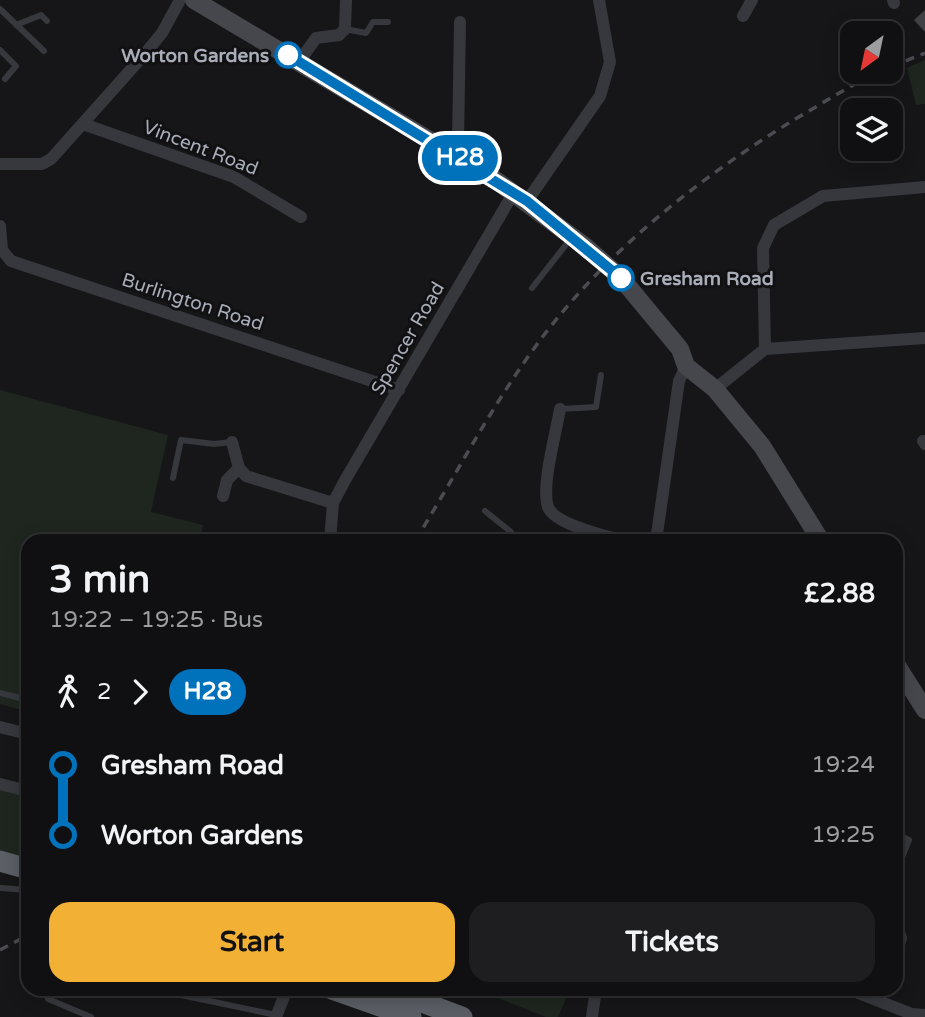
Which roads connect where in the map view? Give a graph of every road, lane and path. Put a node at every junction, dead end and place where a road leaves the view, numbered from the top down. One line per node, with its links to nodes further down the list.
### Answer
1 (180, 0): 18 (street)
2 (194, 0): 6 (main road)
3 (346, 0): 13 (street)
4 (599, 0): 22 (street, Spencer Road)
5 (752, 0): 8 (street)
6 (219, 6): 16 (main road)
7 (0, 9): 12 (lane)
8 (743, 16)
9 (47, 21): 12 (lane)
10 (388, 22): 13 (lane)
11 (460, 22): 19 (street)
12 (16, 25): 14 (lane)
13 (345, 29): 16 (street)
14 (44, 51)
15 (1, 54): 17 (lane)
16 (299, 62): 19 (main road)
17 (5, 79)
18 (83, 124): 20 (street); 23 (street, Vincent Road)
19 (452, 153): 22 (main road)
20 (0, 164)
21 (925, 187): 28 (street)
22 (521, 196): 25 (main road); 32 (street, Spencer Road)
23 (300, 217)
24 (0, 226): 32 (street, Burlington Road)
25 (573, 236): 26 (lane); 29 (main road)
26 (532, 288)
27 (925, 338): 28 (street)
28 (765, 349): 31 (street)
29 (686, 366): 31 (main road); 43 (street)
30 (601, 375): 33 (lane)
31 (715, 389): 44 (main road)
32 (399, 390): 38 (street, Spencer Road)
33 (560, 409): 42 (street)
34 (232, 442): 35 (street); 36 (lane)
35 (239, 468): 37 (street); 38 (street)
36 (173, 478)
37 (223, 496)
38 (333, 503): 40 (street, Spencer Road)
39 (485, 511): 41 (lane)
40 (331, 534)
41 (509, 534)
42 (605, 534)
43 (657, 534)
44 (817, 534)
45 (903, 675): 48 (main road)
46 (0, 692): 47 (lane)
47 (21, 698)
48 (925, 709)
49 (0, 727): 50 (street)
50 (21, 732)
51 (0, 784): 52 (street)
52 (21, 789)
53 (903, 837): 54 (lane)
54 (903, 854)
55 (0, 861): 56 (highway)
56 (21, 867)
57 (0, 876): 58 (highway)
58 (21, 882)
59 (0, 888): 60 (lane)
60 (21, 890)
61 (49, 996): 72 (lane)
62 (184, 996): 71 (lane)
63 (283, 996): 71 (street)
64 (352, 996): 73 (highway)
65 (406, 996): 74 (highway)
66 (595, 996): 75 (street)
67 (866, 996): 69 (street)
68 (884, 996): 69 (lane)
69 (882, 1002): 70 (street)
70 (925, 1015)
71 (276, 1016)
72 (91, 1017)
73 (411, 1017)
74 (462, 1017)
75 (592, 1017)

